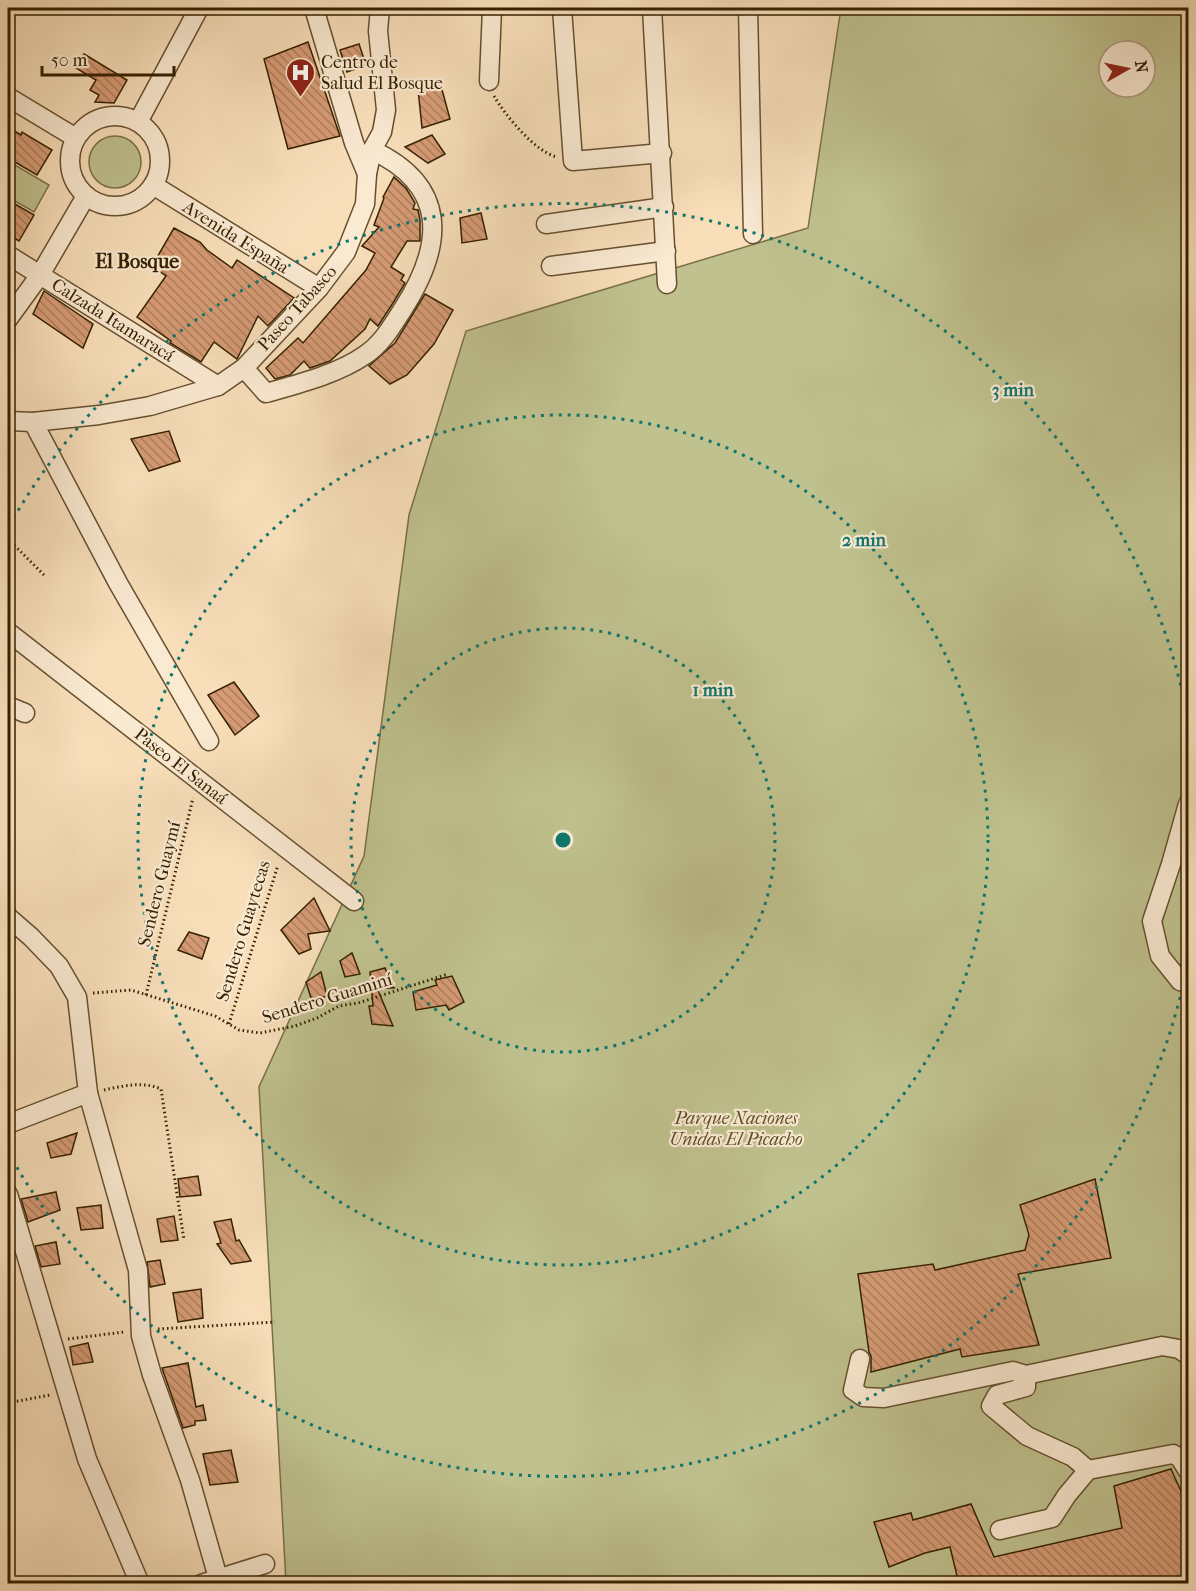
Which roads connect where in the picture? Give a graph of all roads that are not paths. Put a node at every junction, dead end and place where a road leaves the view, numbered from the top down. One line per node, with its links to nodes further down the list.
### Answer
1 (199, 8): 10 (street)
2 (314, 8): 14 (street)
3 (380, 8): 12 (street, Paseo Tabasco)
4 (492, 8): 8 (street)
5 (562, 8): 13 (street)
6 (652, 8): 13 (street)
7 (747, 8): 19 (street)
8 (489, 81)
9 (8, 97): 11 (street)
10 (138, 122): 11 (street); 15 (street)
11 (76, 138): 16 (street)
12 (372, 150): 14 (street, Paseo Tabasco); 27 (street)
13 (662, 153): 17 (street)
14 (367, 174): 25 (street, Paseo Tabasco)
15 (153, 185): 16 (street); 25 (street, Avenida España)
16 (86, 196): 23 (street)
17 (664, 207): 18 (street); 20 (street)
18 (546, 224)
19 (753, 234)
20 (666, 251): 22 (street); 24 (street)
21 (8, 255): 23 (street, Calzada Itamaracá)
22 (551, 266)
23 (40, 274): 26 (street); 28 (street, Calzada Itamaracá)
24 (667, 284)
25 (318, 288): 27 (street, Paseo Tabasco)
26 (8, 319)
27 (244, 368): 28 (street, Paseo Tabasco)
28 (218, 386): 30 (street, Paseo Tabasco)
29 (8, 421): 30 (street, Paseo Tabasco)
30 (33, 422): 34 (street)
31 (8, 632): 36 (street, Paseo El Sanaá)
32 (8, 706): 33 (street)
33 (25, 714)
34 (209, 741)
35 (1188, 804): 38 (street)
36 (354, 901)
37 (8, 917): 39 (street)
38 (1188, 984)
39 (88, 1093): 40 (street); 49 (street)
40 (8, 1124)
41 (8, 1194): 50 (street)
42 (1188, 1355): 44 (street)
43 (860, 1359): 44 (street)
44 (1026, 1375): 45 (street)
45 (1088, 1470): 46 (street); 47 (street)
46 (1188, 1471)
47 (1000, 1530)
48 (265, 1564): 49 (street)
49 (218, 1578): 51 (street)
50 (140, 1584)
51 (201, 1584)

